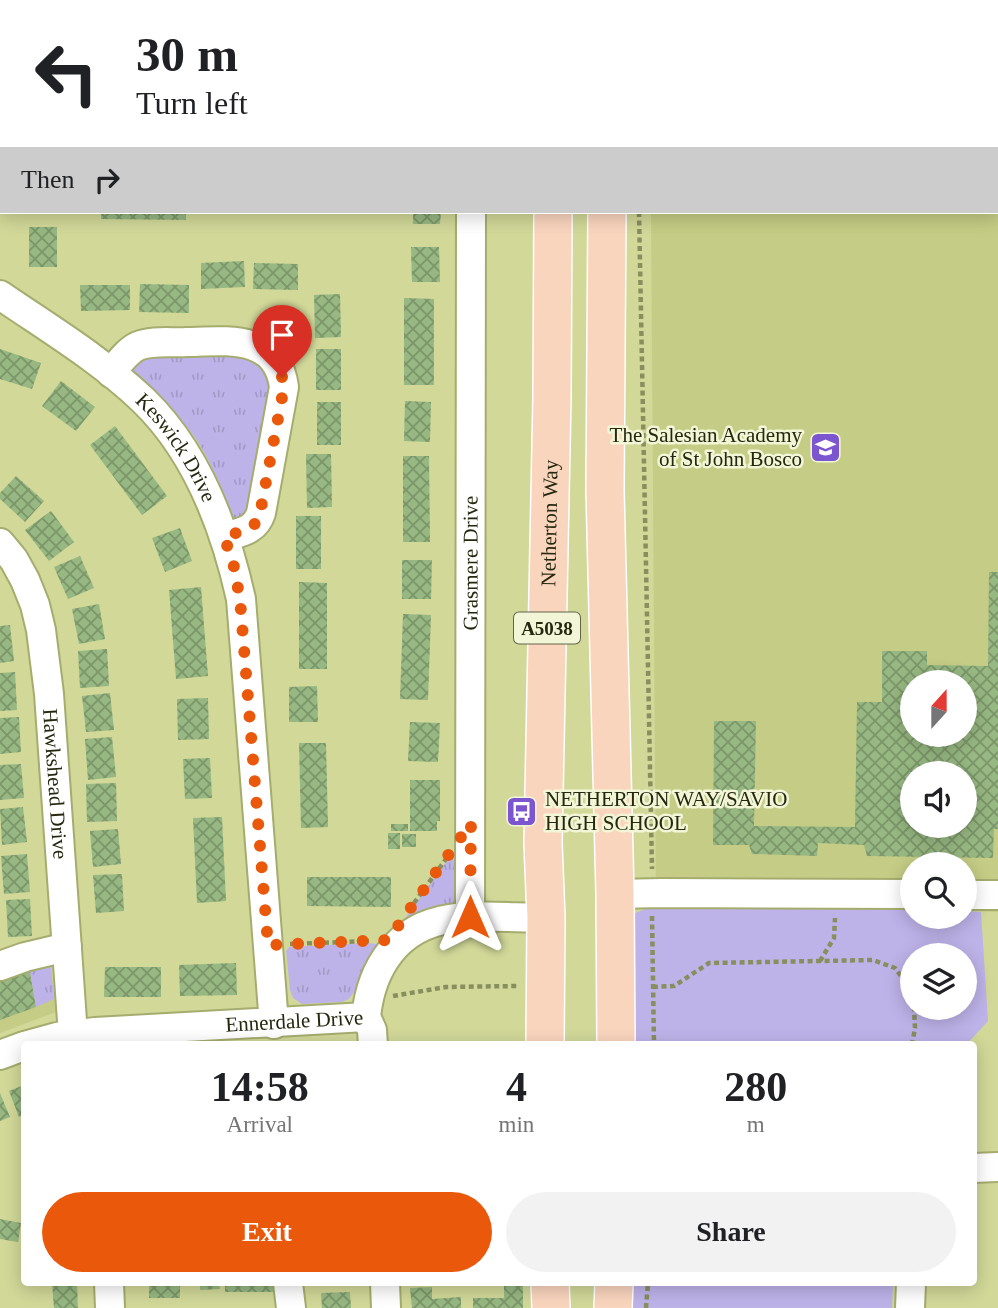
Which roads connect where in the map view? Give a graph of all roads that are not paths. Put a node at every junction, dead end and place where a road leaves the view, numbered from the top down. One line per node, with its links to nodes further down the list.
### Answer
1 (471, 214): 12 (street, Grasmere Drive)
2 (553, 214): 13 (main road, Netherton Way / A5038)
3 (607, 214): 8 (main road, A5038)
4 (0, 295): 5 (street, Keswick Drive)
5 (111, 373): 6 (street, Keswick Drive); 6 (street)
6 (224, 537): 17 (street, Keswick Drive)
7 (0, 543): 14 (street, Hawkshead Drive)
8 (615, 894): 9 (street); 22 (main road, A5038)
9 (900, 894)
10 (977, 895): 11 (street)
11 (998, 895)
12 (470, 917): 13 (street, Ennerdale Drive); 16 (street, Ennerdale Drive)
13 (546, 918): 21 (main road, Netherton Way / A5038)
14 (67, 947): 15 (street); 18 (street, Hawkshead Drive)
15 (0, 966)
16 (367, 1009): 17 (street, Ennerdale Drive); 20 (street)
17 (275, 1024): 18 (street, Ennerdale Drive)
18 (73, 1035): 19 (street, Ennerdale Drive)
19 (45, 1041)
20 (373, 1041)
21 (545, 1041)
22 (616, 1041)
23 (21, 1047): 24 (street, Ennerdale Drive)
24 (0, 1055)
25 (998, 1167): 26 (street)
26 (977, 1168)
27 (109, 1286): 33 (street)
28 (288, 1286): 34 (street)
29 (385, 1286): 35 (street)
30 (550, 1286): 36 (main road)
31 (614, 1286): 37 (main road)
32 (911, 1286): 38 (street)
33 (110, 1308)
34 (291, 1308)
35 (386, 1308)
36 (551, 1308)
37 (613, 1308)
38 (910, 1308)

